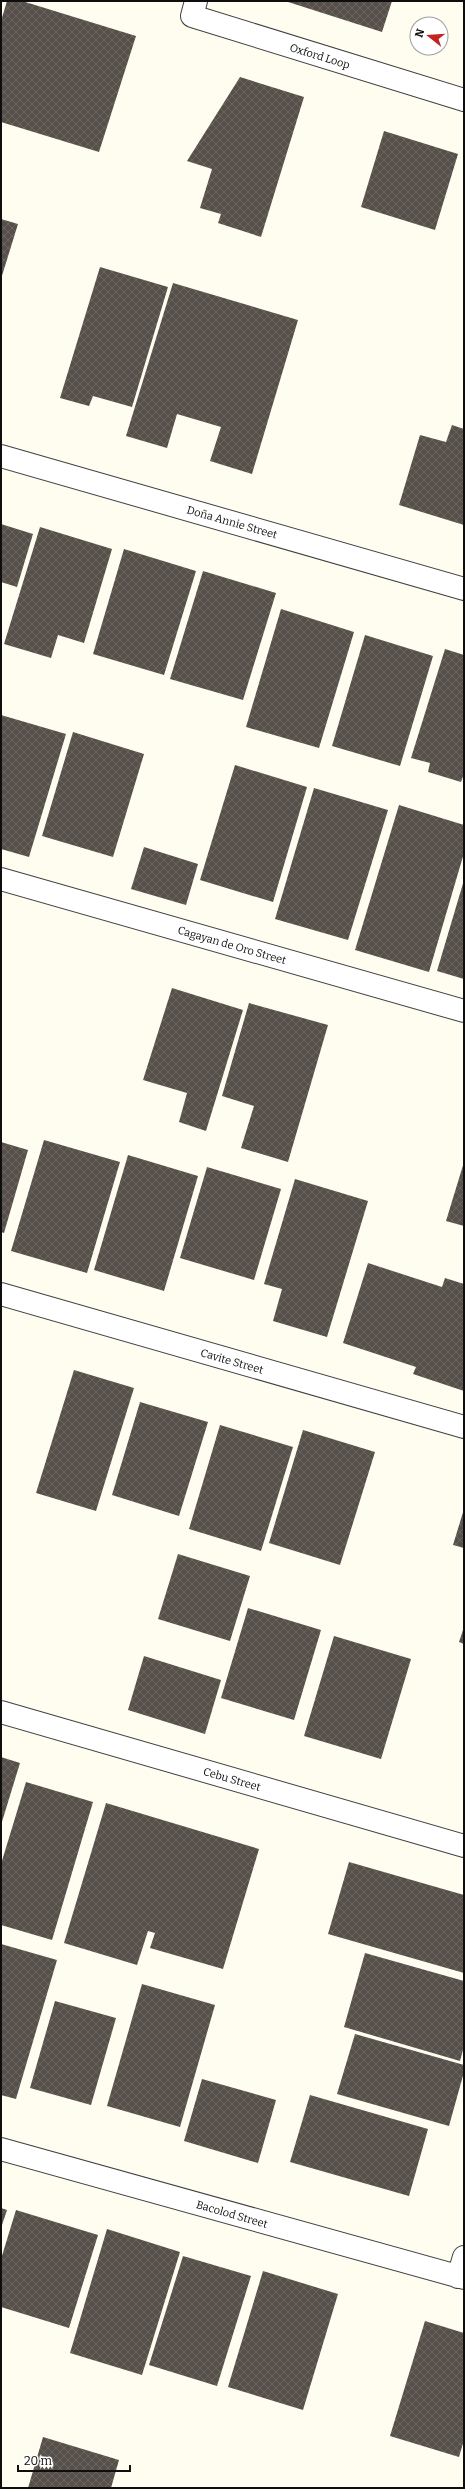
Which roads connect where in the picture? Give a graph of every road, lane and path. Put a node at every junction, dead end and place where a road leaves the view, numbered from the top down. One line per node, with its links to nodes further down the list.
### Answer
1 (196, 1): 2 (street, Oxford Loop)
2 (464, 100)
3 (1, 456): 4 (street, Doña Annie Street)
4 (464, 588)
5 (1, 879): 6 (street, Cagayan de Oro Street)
6 (464, 1011)
7 (1, 1294): 8 (street, Cavite Street)
8 (464, 1427)
9 (1, 1712): 10 (street, Cebu Street)
10 (464, 1846)
11 (1, 2149): 12 (street, Bacolod Street)
12 (462, 2271)

